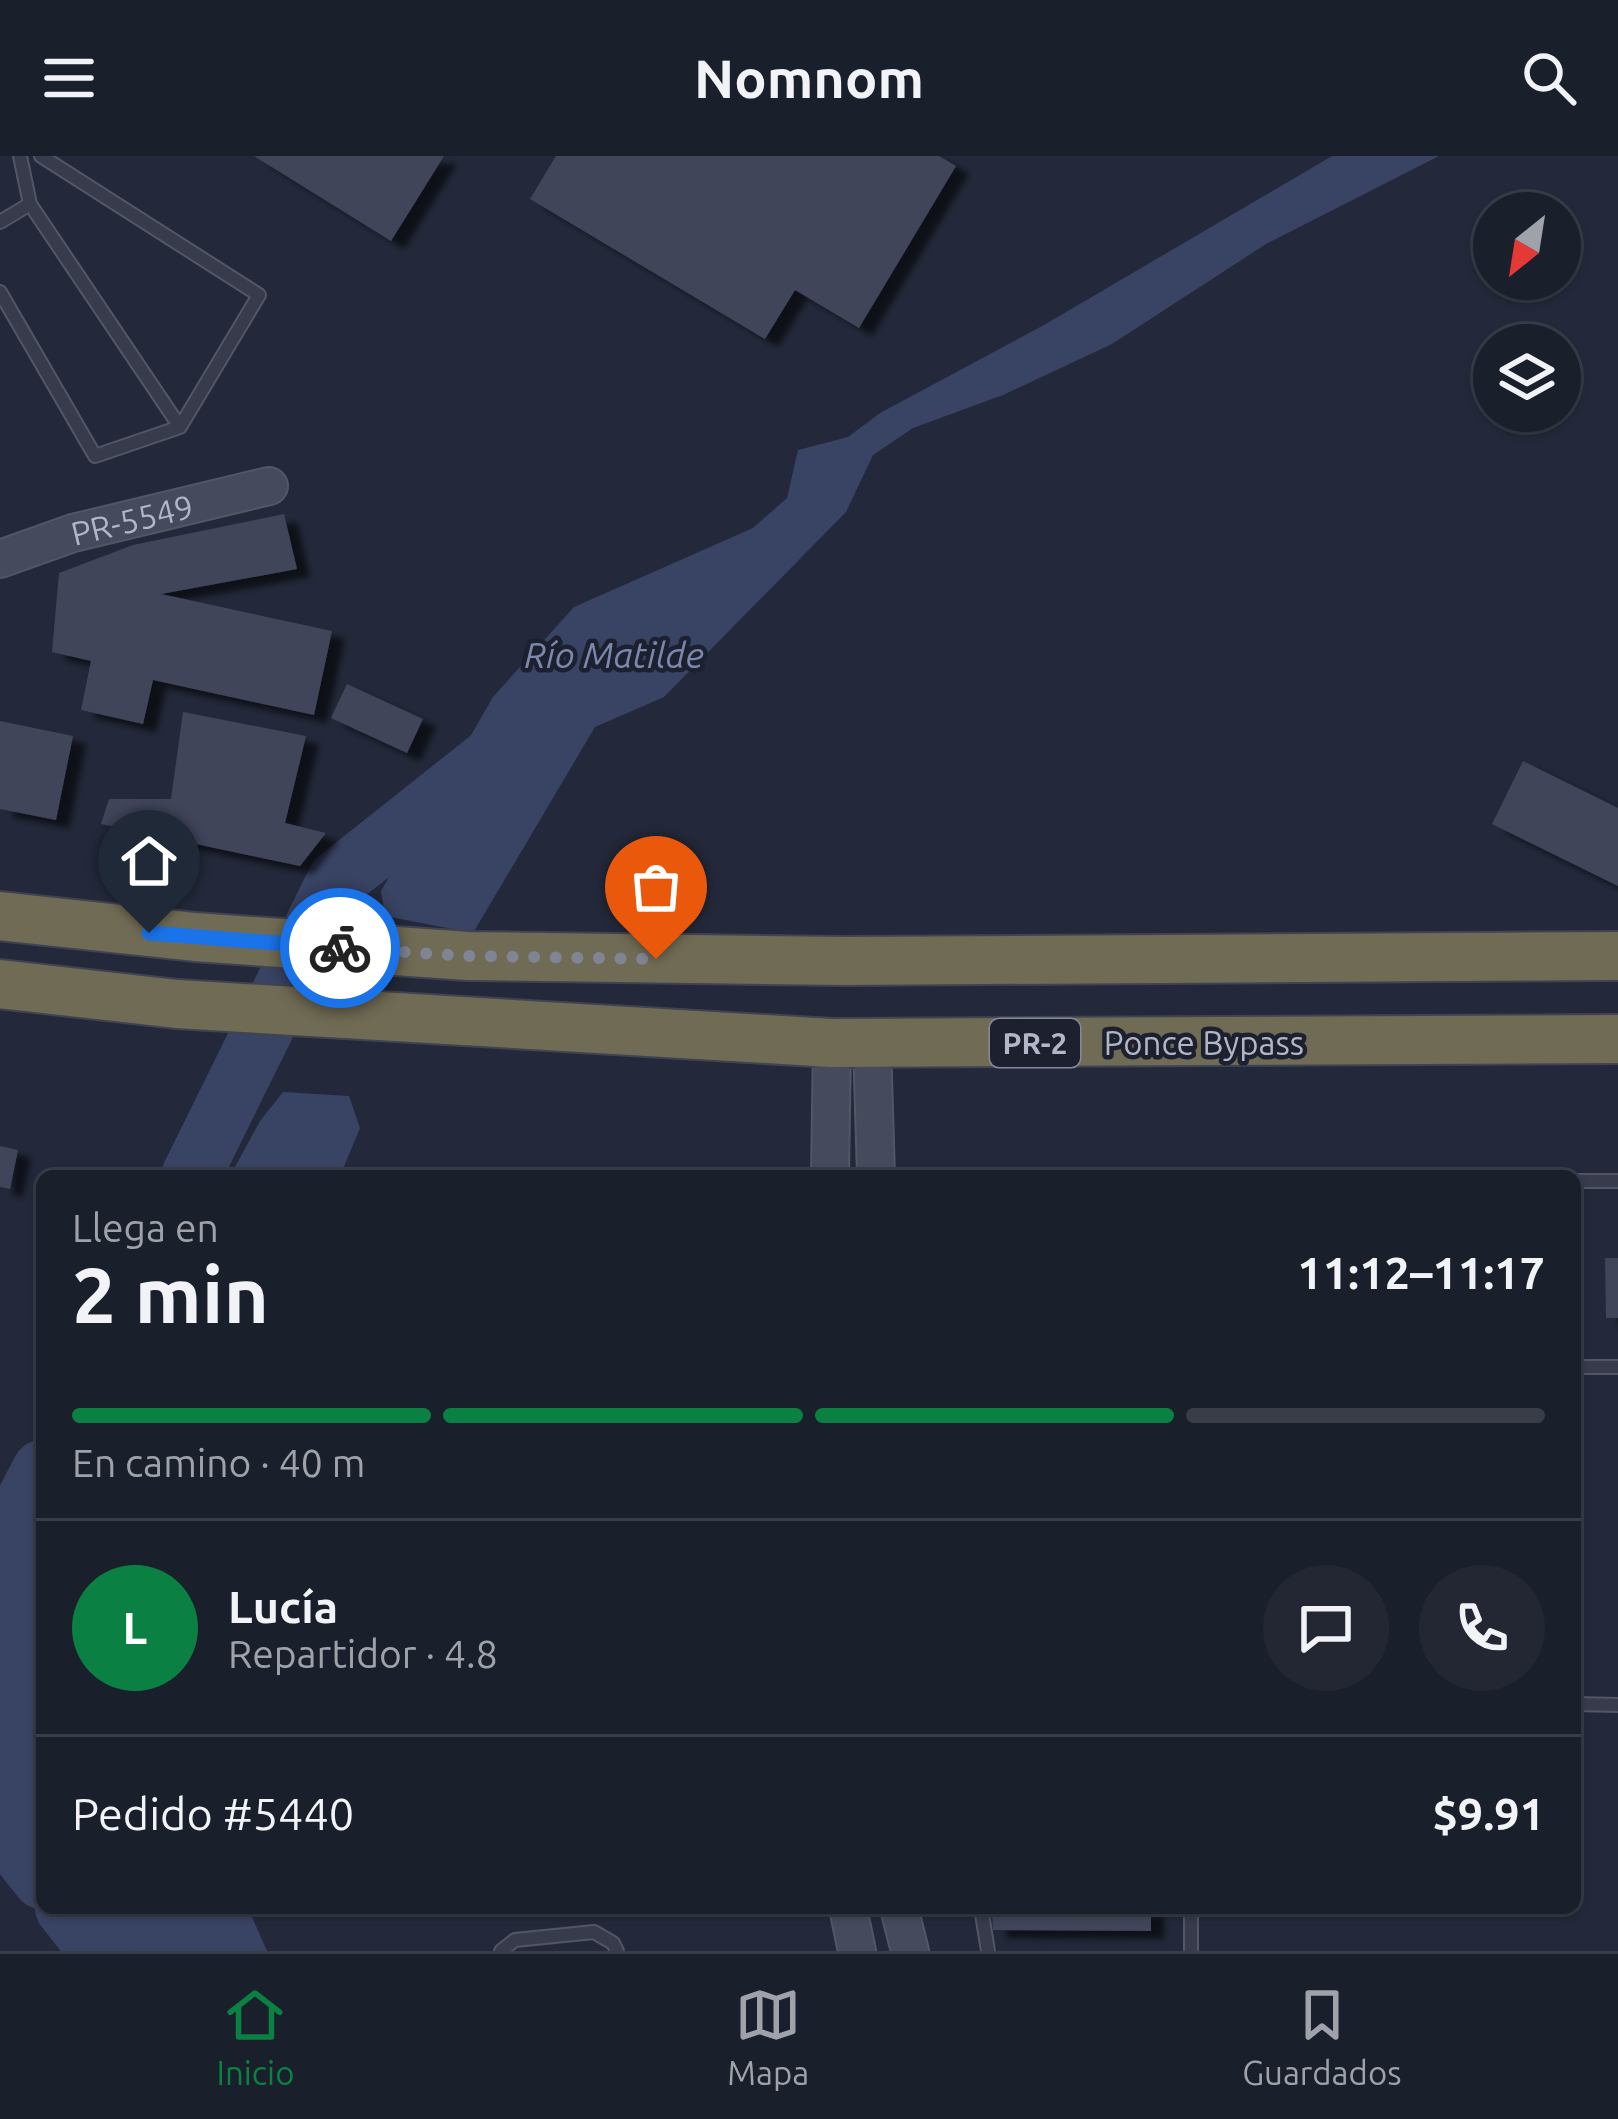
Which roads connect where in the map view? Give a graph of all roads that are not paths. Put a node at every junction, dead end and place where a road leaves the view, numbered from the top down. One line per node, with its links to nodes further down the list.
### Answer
1 (20, 156): 3 (lane)
2 (40, 156): 6 (lane)
3 (30, 204): 4 (lane); 6 (lane)
4 (0, 222)
5 (0, 292): 6 (lane)
6 (180, 427)
7 (268, 486): 8 (street, PR-5549)
8 (0, 559)
9 (0, 916): 10 (highway)
10 (1618, 956)
11 (0, 984): 13 (highway, Ponce Bypass / PR-2)
12 (1618, 1040): 13 (highway, Ponce Bypass / PR-2)
13 (852, 1044): 14 (street); 15 (street)
14 (831, 1170)
15 (875, 1170)
16 (1581, 1181): 17 (lane)
17 (1618, 1181)
18 (1581, 1367): 19 (lane)
19 (1618, 1367)
20 (1581, 1705): 21 (lane)
21 (1618, 1705)
22 (849, 1914): 28 (street)
23 (901, 1914): 29 (street)
24 (982, 1914): 30 (lane)
25 (1191, 1914): 31 (lane)
26 (500, 1951): 27 (lane)
27 (617, 1951)
28 (856, 1951)
29 (910, 1951)
30 (988, 1951)
31 (1191, 1951)

